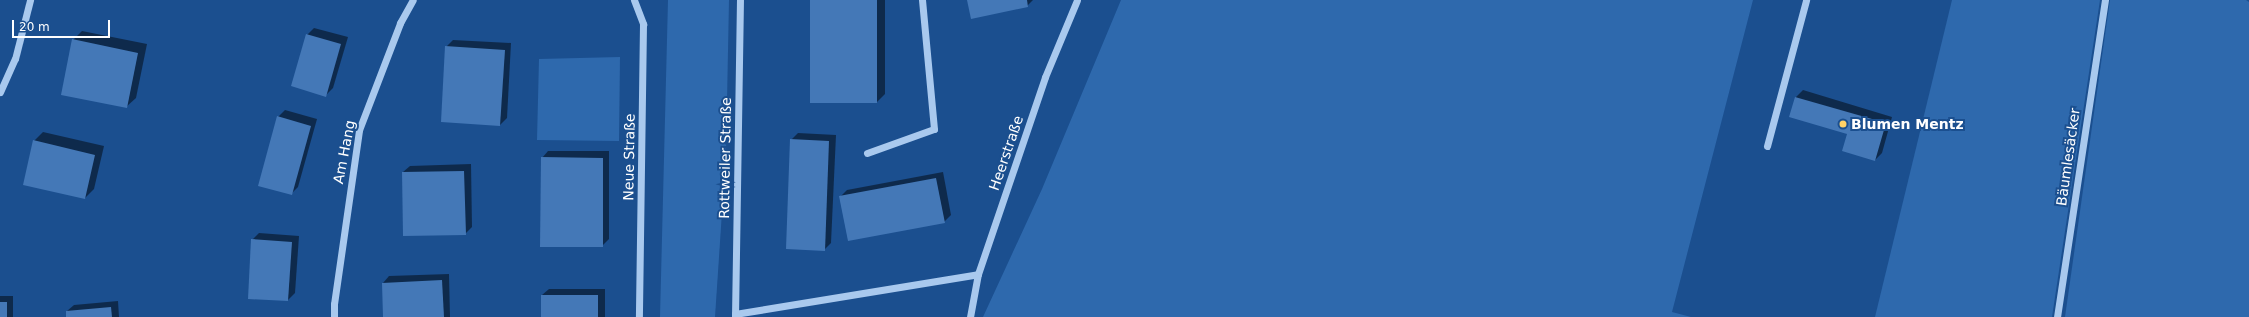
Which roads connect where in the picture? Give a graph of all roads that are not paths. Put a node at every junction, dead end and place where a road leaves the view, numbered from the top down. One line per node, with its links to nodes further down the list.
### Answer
1 (30, 0): 9 (street)
2 (413, 0): 14 (street, Am Hang)
3 (634, 0): 15 (street, Neue Straße)
4 (740, 0): 13 (street, Rottweiler Straße)
5 (922, 0): 11 (street)
6 (1077, 0): 12 (street, Heerstraße)
7 (1806, 0): 10 (street)
8 (2105, 0): 17 (street, Bäumlesäcker)
9 (0, 92)
10 (1767, 146)
11 (867, 153)
12 (978, 274): 13 (street); 16 (street, Heerstraße)
13 (735, 316)
14 (334, 317)
15 (640, 317)
16 (970, 317)
17 (2057, 317)

